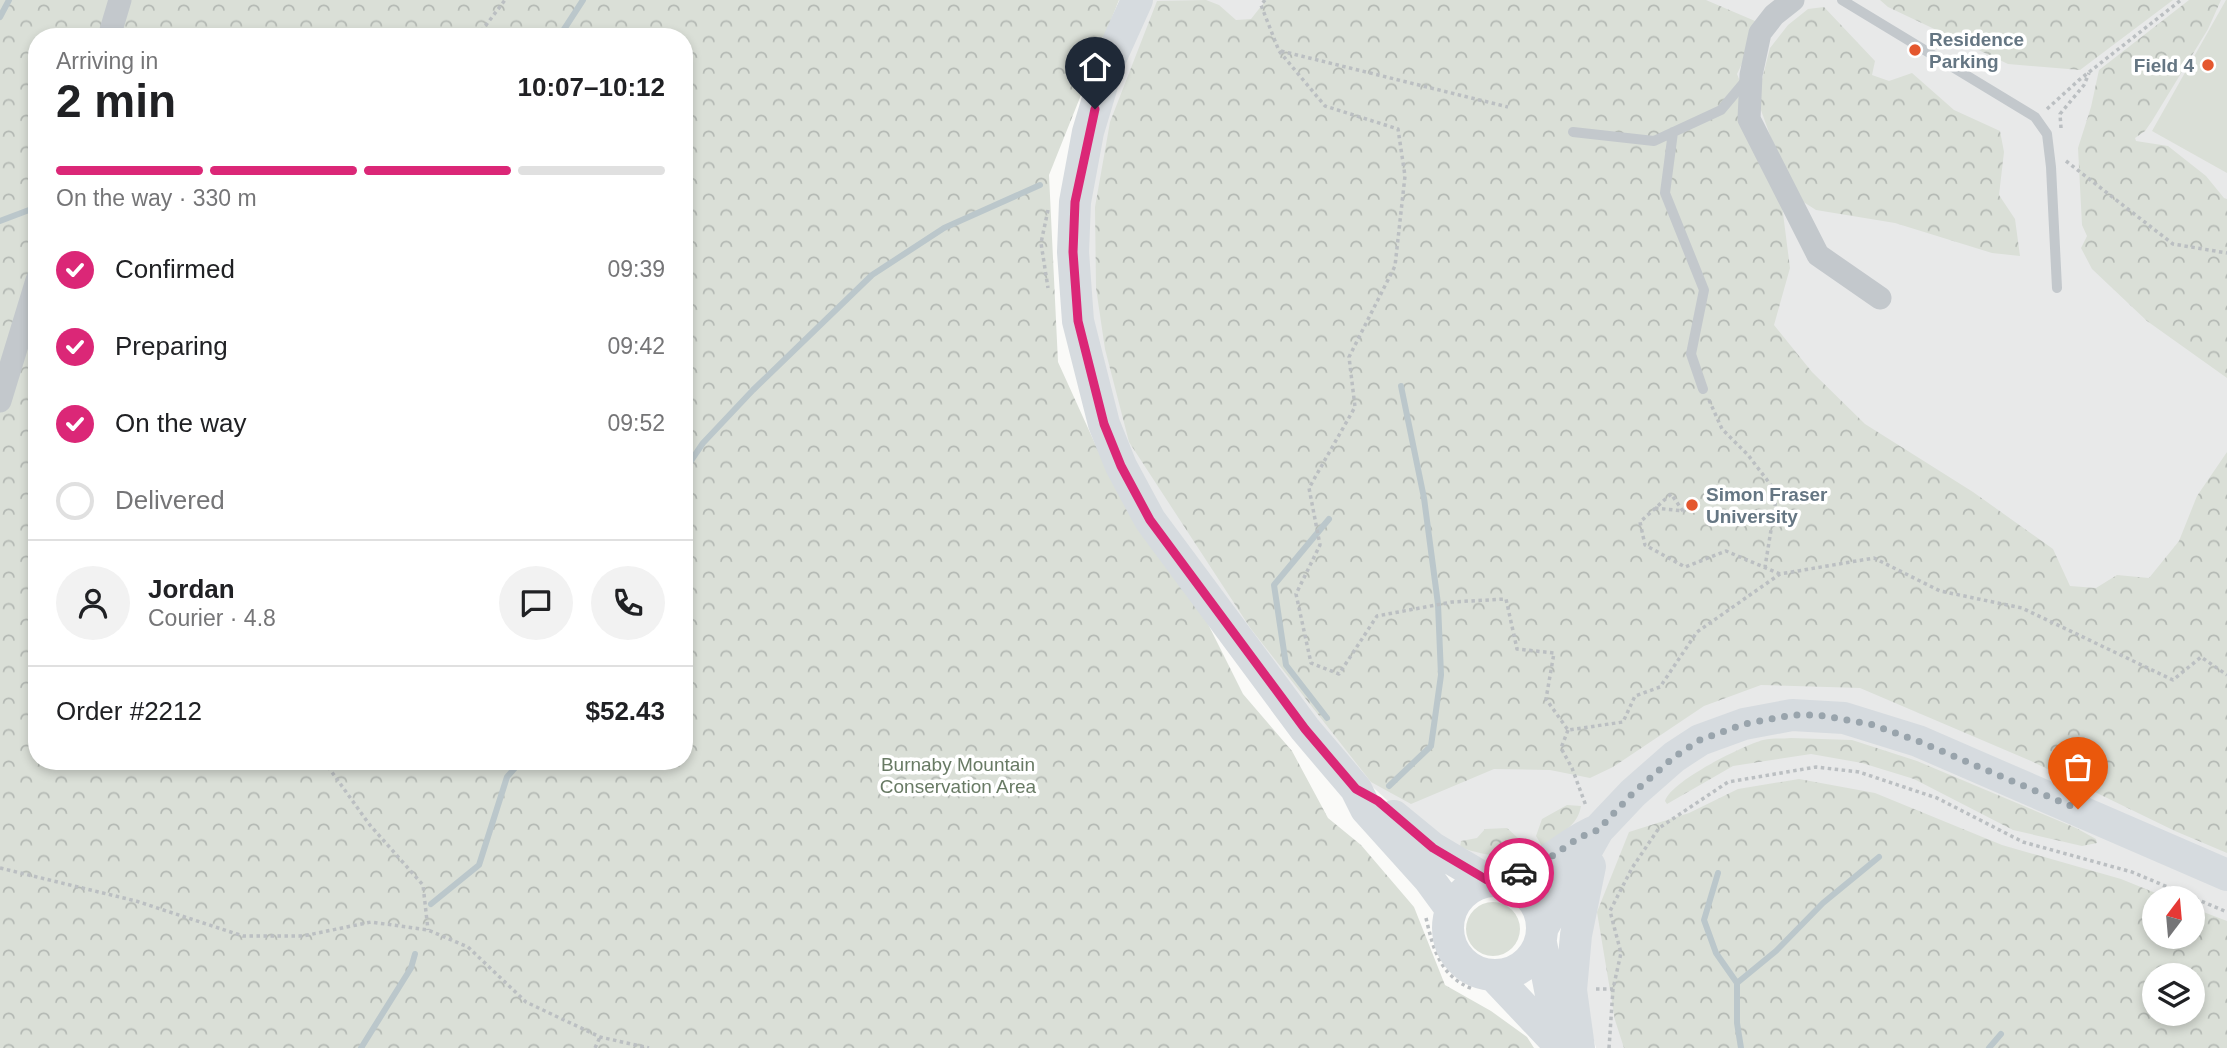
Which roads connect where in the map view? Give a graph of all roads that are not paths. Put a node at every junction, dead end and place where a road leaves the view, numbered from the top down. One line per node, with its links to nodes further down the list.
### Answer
1 (120, 0): 5 (street)
2 (1137, 0): 14 (street)
3 (1793, 0): 6 (street)
4 (1842, 0): 9 (lane)
5 (112, 28)
6 (1751, 75): 8 (lane); 10 (street)
7 (1573, 132): 8 (lane)
8 (1673, 132): 12 (lane)
9 (2057, 288)
10 (1880, 298)
11 (28, 309): 13 (street)
12 (1703, 389)
13 (0, 401)
14 (1356, 789): 17 (street); 18 (street)
15 (1598, 830): 16 (street); 17 (street); 19 (street); 21 (street)
16 (2227, 875)
17 (1498, 882): 18 (street); 19 (street)
18 (1438, 911): 20 (street)
19 (1542, 935): 20 (street); 21 (street)
20 (1484, 983): 21 (street)
21 (1567, 1047)

